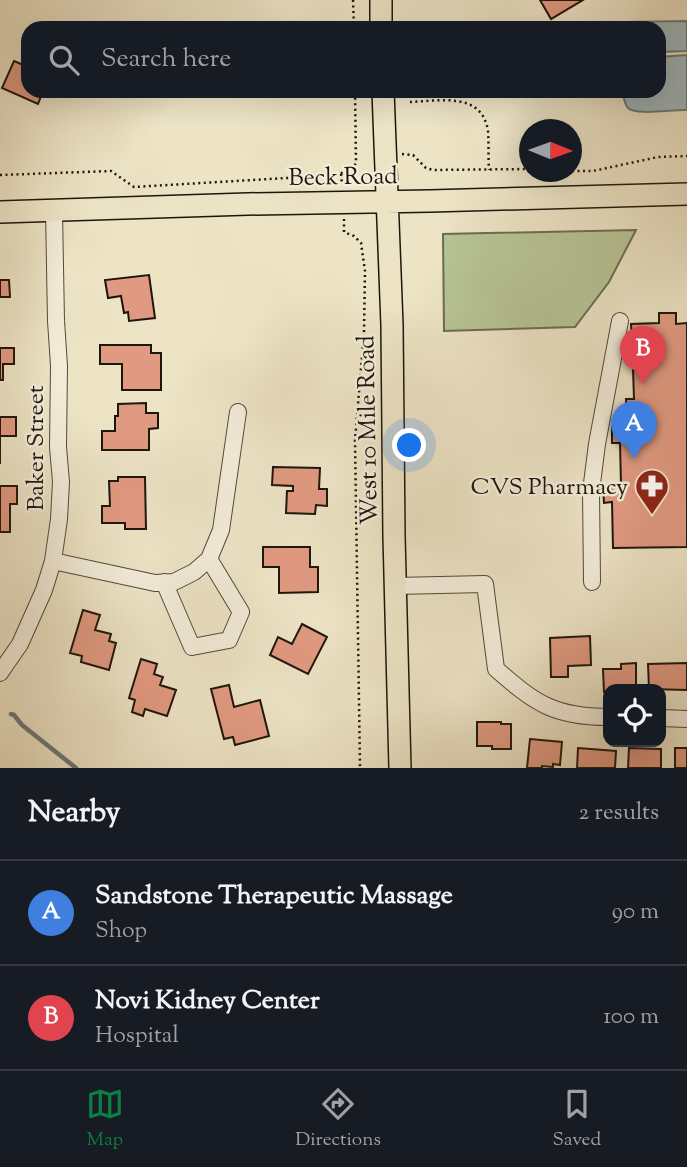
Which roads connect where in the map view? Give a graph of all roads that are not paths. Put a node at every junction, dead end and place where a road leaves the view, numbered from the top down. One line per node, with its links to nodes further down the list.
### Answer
1 (380, 0): 2 (main road)
2 (381, 21)
3 (383, 98): 5 (main road, West 10 Mile Road)
4 (687, 194): 5 (main road, Beck Road)
5 (387, 202): 6 (main road, Beck Road); 14 (main road, West 10 Mile Road)
6 (54, 211): 7 (main road, Beck Road); 11 (street, Baker Street)
7 (0, 212)
8 (620, 321): 13 (street)
9 (238, 412): 10 (street)
10 (209, 559): 12 (street); 12 (street)
11 (53, 561): 12 (street); 15 (street, Baker Street)
12 (164, 582)
13 (592, 582)
14 (395, 586): 16 (street); 19 (main road, West 10 Mile Road)
15 (0, 673)
16 (603, 718)
17 (666, 718): 18 (street)
18 (687, 719)
19 (400, 768)

